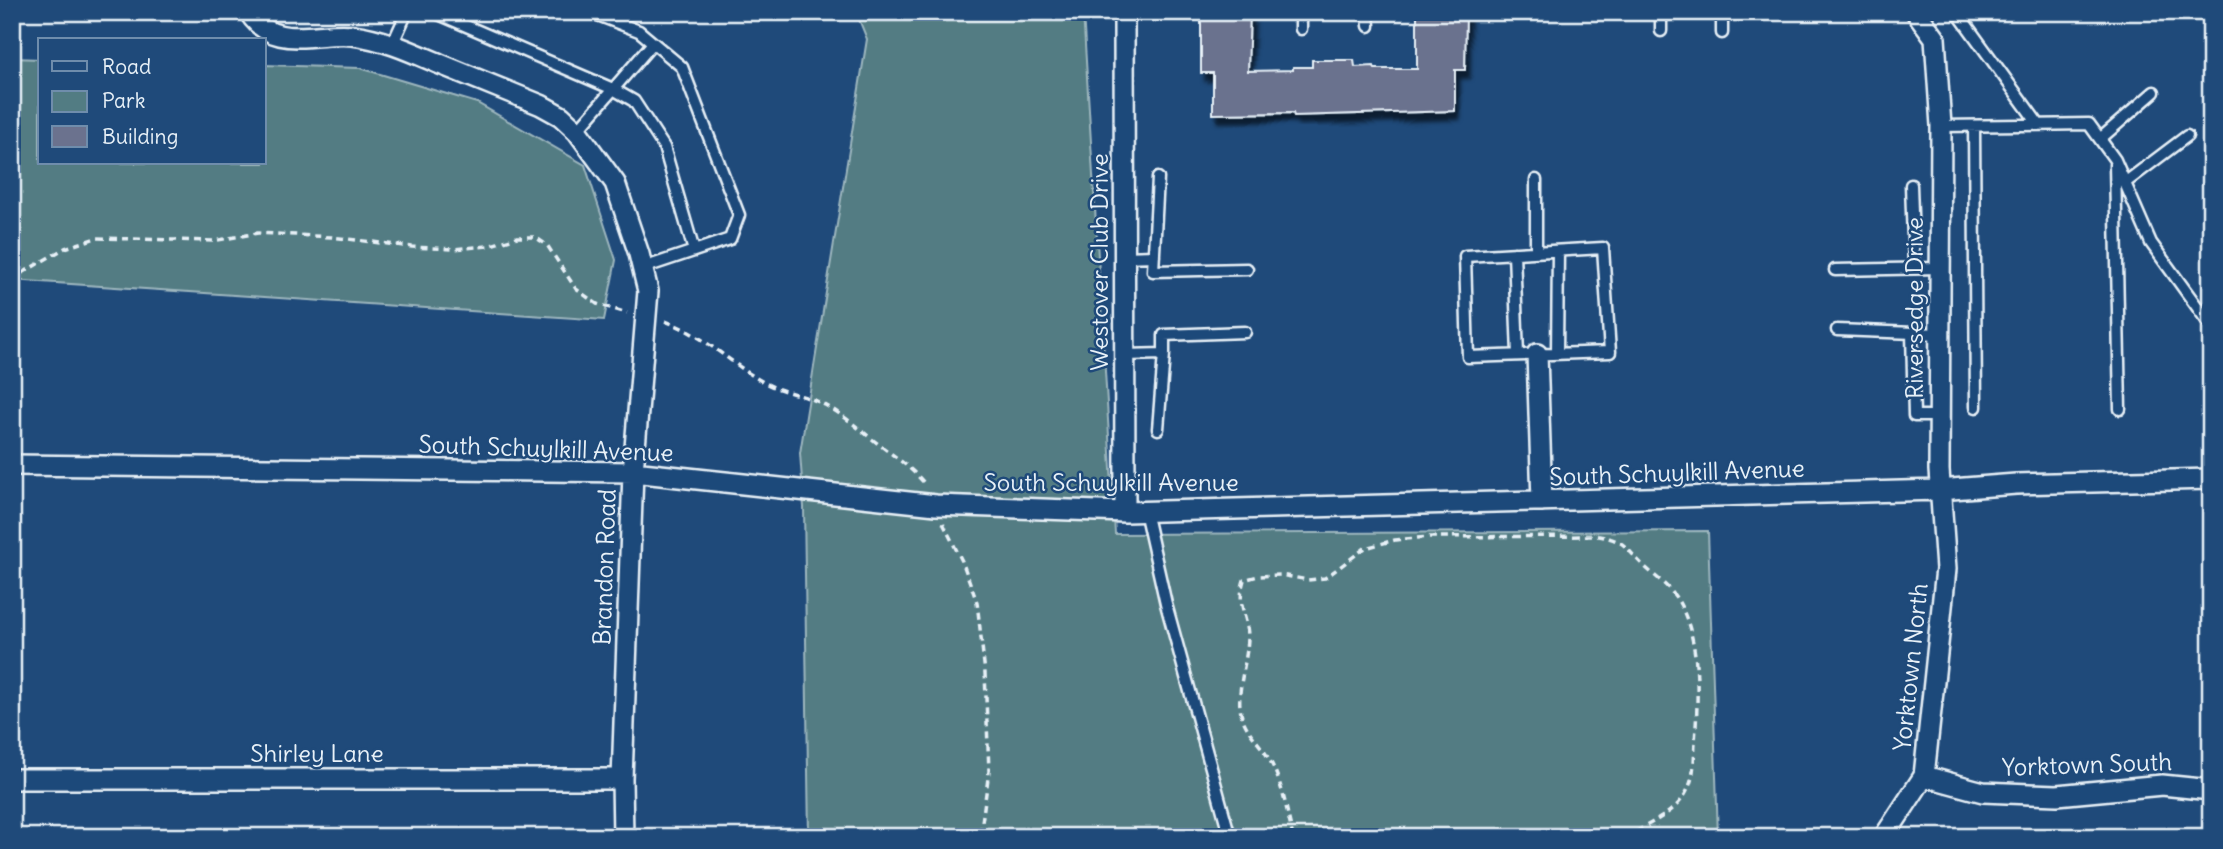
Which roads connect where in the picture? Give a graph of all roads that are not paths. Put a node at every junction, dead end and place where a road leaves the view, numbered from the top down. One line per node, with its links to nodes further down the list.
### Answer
1 (249, 12): 17 (street, Brandon Road)
2 (407, 12): 17 (lane)
3 (434, 12): 18 (lane)
4 (590, 12): 16 (lane)
5 (1124, 12): 36 (street, Westover Club Drive)
6 (1301, 12): 13 (lane)
7 (1368, 12): 12 (lane)
8 (1661, 12): 14 (lane)
9 (1722, 12): 15 (lane)
10 (1916, 12): 21 (street, Riversedge Drive)
11 (1957, 12): 20 (lane)
12 (1368, 26)
13 (1301, 29)
14 (1661, 31)
15 (1722, 33)
16 (653, 43): 18 (lane); 31 (lane)
17 (392, 45): 23 (street, Brandon Road)
18 (613, 89): 23 (lane); 31 (lane)
19 (2154, 92): 25 (lane)
20 (2039, 125): 22 (lane); 25 (lane)
21 (1941, 126): 22 (lane); 39 (street, Riversedge Drive)
22 (1974, 126): 51 (lane)
23 (578, 131): 37 (street, Brandon Road)
24 (2188, 136): 29 (lane)
25 (2100, 139): 26 (lane)
26 (2115, 160): 29 (lane); 52 (lane)
27 (1158, 178): 35 (lane)
28 (1536, 180): 33 (lane)
29 (2126, 183): 42 (lane)
30 (1911, 185): 38 (lane)
31 (694, 251): 37 (lane)
32 (1558, 251): 33 (lane); 47 (lane); 47 (lane)
33 (1536, 252): 34 (lane)
34 (1514, 253): 49 (lane); 49 (lane)
35 (1154, 256): 36 (lane); 40 (lane)
36 (1124, 257): 50 (street, Westover Club Drive)
37 (643, 268): 56 (street, Brandon Road)
38 (1914, 268): 39 (lane); 41 (lane)
39 (1940, 268): 46 (street, Riversedge Drive)
40 (1247, 269)
41 (1835, 270)
42 (2211, 326)
43 (1837, 330): 45 (lane)
44 (1245, 332): 48 (lane)
45 (1912, 333): 46 (lane); 53 (lane)
46 (1940, 334): 53 (street, Riversedge Drive)
47 (1557, 353): 49 (lane)
48 (1164, 354): 50 (lane); 54 (lane)
49 (1527, 354): 59 (street)
50 (1125, 355): 61 (street, Westover Club Drive)
51 (1976, 407)
52 (2120, 409)
53 (1939, 416): 58 (street, Riversedge Drive)
54 (1158, 429)
55 (12, 465): 56 (street, South Schuylkill Avenue)
56 (633, 472): 61 (street, South Schuylkill Avenue); 64 (street, Brandon Road)
57 (2211, 479): 58 (street, South Schuylkill Avenue)
58 (1939, 490): 59 (street, South Schuylkill Avenue); 62 (street, Yorktown North)
59 (1542, 501): 60 (street, South Schuylkill Avenue)
60 (1145, 511): 61 (street, South Schuylkill Avenue); 67 (lane)
61 (1125, 512)
62 (1924, 776): 65 (street, Yorktown South); 68 (street, Yorktown North)
63 (12, 779): 64 (street, Shirley Lane)
64 (622, 779): 66 (street, Brandon Road)
65 (2211, 790)
66 (623, 837)
67 (1230, 837)
68 (1884, 837)

